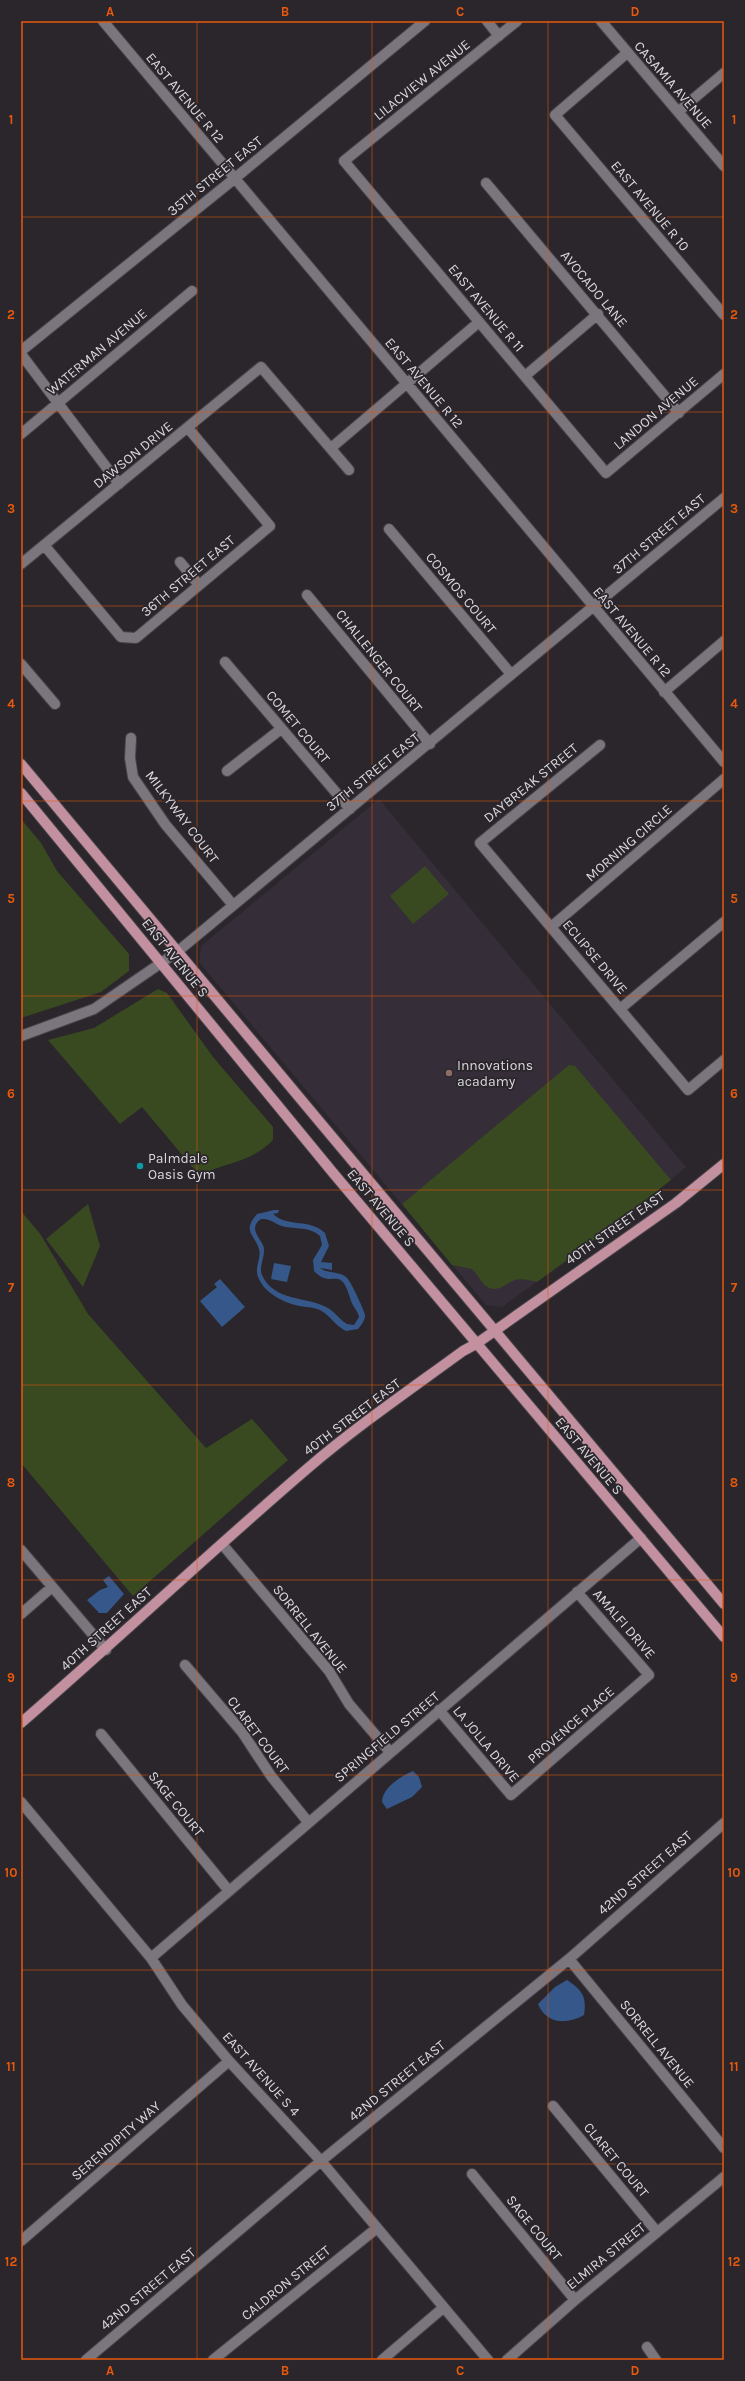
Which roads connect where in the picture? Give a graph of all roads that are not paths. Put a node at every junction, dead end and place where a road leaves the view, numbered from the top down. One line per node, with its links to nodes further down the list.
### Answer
1 (103, 21): 12 (street, EAST AVENUE R 12)
2 (425, 21): 12 (street, 35TH STREET EAST)
3 (487, 21): 6 (street)
4 (517, 21): 6 (street, LILACVIEW AVENUE)
5 (601, 21): 7 (street, CASAMIA AVENUE)
6 (499, 36): 10 (street, LILACVIEW AVENUE)
7 (628, 53): 9 (street, CASAMIA AVENUE); 16 (street, EAST AVENUE R 10)
8 (724, 73): 9 (street)
9 (679, 111): 11 (street, CASAMIA AVENUE)
10 (344, 160): 17 (street, EAST AVENUE R 11)
11 (724, 166)
12 (234, 179): 18 (street, 35TH STREET EAST); 22 (street, EAST AVENUE R 12)
13 (486, 182): 15 (street, AVOCADO LANE)
14 (192, 291): 23 (street, WATERMAN AVENUE)
15 (598, 314): 21 (street); 24 (street, AVOCADO LANE)
16 (724, 315)
17 (479, 322): 21 (street, EAST AVENUE R 11); 22 (street)
18 (21, 351)
19 (21, 354): 23 (street)
20 (724, 374): 24 (street, LANDON AVENUE)
21 (525, 376): 29 (street, EAST AVENUE R 11)
22 (406, 383): 27 (street); 38 (street, EAST AVENUE R 12)
23 (59, 403): 26 (street, WATERMAN AVENUE); 30 (street)
24 (679, 413): 29 (street, LANDON AVENUE)
25 (188, 428): 27 (street, DAWSON DRIVE); 30 (street, DAWSON DRIVE); 36 (street, 36TH STREET EAST)
26 (21, 434)
27 (330, 448): 28 (street)
28 (349, 470)
29 (606, 473)
30 (119, 484): 33 (street, DAWSON DRIVE)
31 (724, 498): 38 (street, 37TH STREET EAST)
32 (389, 529): 42 (street, COSMOS COURT)
33 (44, 545): 35 (street, DAWSON DRIVE); 36 (street, 36TH STREET EAST)
34 (180, 562): 36 (street)
35 (21, 564)
36 (199, 585)
37 (307, 595): 47 (street, CHALLENGER COURT)
38 (593, 606): 42 (street, 37TH STREET EAST); 43 (street, EAST AVENUE R 12)
39 (724, 641): 43 (street)
40 (225, 662): 45 (street, COMET COURT)
41 (21, 664): 44 (street)
42 (511, 674): 47 (street, 37TH STREET EAST)
43 (664, 692): 49 (street, EAST AVENUE R 12)
44 (55, 704)
45 (281, 729): 51 (street); 54 (street, COMET COURT)
46 (132, 738): 56 (street, MILKYWAY COURT)
47 (430, 744): 54 (street, 37TH STREET EAST)
48 (600, 745): 55 (street, DAYBREAK STREET)
49 (724, 762)
50 (21, 764): 59 (main road, EAST AVENUE S)
51 (227, 771)
52 (724, 779): 58 (street, MORNING CIRCLE)
53 (21, 793): 60 (main road, EAST AVENUE S)
54 (350, 809): 56 (street, 37TH STREET EAST)
55 (480, 843): 58 (street, ECLIPSE DRIVE)
56 (234, 905): 59 (street, 37TH STREET EAST)
57 (724, 922): 61 (street)
58 (552, 927): 61 (street, ECLIPSE DRIVE)
59 (177, 952): 60 (street, 37TH STREET EAST); 65 (main road, EAST AVENUE S)
60 (162, 963): 62 (street, 37TH STREET EAST); 66 (main road, EAST AVENUE S)
61 (620, 1009): 63 (street, ECLIPSE DRIVE)
62 (21, 1036)
63 (724, 1060)
64 (724, 1164): 65 (main road, 40TH STREET EAST)
65 (494, 1331): 66 (main road, 40TH STREET EAST); 72 (main road, EAST AVENUE S)
66 (476, 1344): 67 (main road, EAST AVENUE S); 68 (main road, 40TH STREET EAST)
67 (640, 1538): 71 (street, SPRINGFIELD STREET); 74 (main road, EAST AVENUE S)
68 (222, 1544): 75 (main road, 40TH STREET EAST); 81 (street, SORRELL AVENUE)
69 (21, 1550): 70 (street)
70 (52, 1587): 73 (street); 75 (street)
71 (577, 1592): 77 (street, AMALFI DRIVE); 78 (street, SPRINGFIELD STREET)
72 (724, 1604)
73 (21, 1614)
74 (724, 1636)
75 (106, 1650): 79 (main road, 40TH STREET EAST)
76 (185, 1665): 84 (street, CLARET COURT)
77 (649, 1675): 82 (street, PROVENCE PLACE)
78 (439, 1710): 81 (street, SPRINGFIELD STREET); 82 (street, LA JOLLA DRIVE)
79 (21, 1723)
80 (101, 1734): 86 (street, SAGE COURT)
81 (390, 1752): 84 (street, SPRINGFIELD STREET)
82 (511, 1795)
83 (21, 1802): 87 (street, EAST AVENUE S 4)
84 (308, 1822): 86 (street, SPRINGFIELD STREET)
85 (724, 1822): 88 (street, 42ND STREET EAST)
86 (229, 1891): 87 (street, SPRINGFIELD STREET)
87 (151, 1958): 89 (street, EAST AVENUE S 4)
88 (568, 1959): 91 (street, SORRELL AVENUE); 92 (street, 42ND STREET EAST)
89 (229, 2061): 92 (street, EAST AVENUE S 4); 97 (street, SERENDIPITY WAY)
90 (553, 2106): 96 (street, CLARET COURT)
91 (724, 2148)
92 (321, 2161): 95 (street, EAST AVENUE S 4); 101 (street, 42ND STREET EAST)
93 (472, 2174): 98 (street, SAGE COURT)
94 (724, 2177): 96 (street, ELMIRA STREET)
95 (377, 2228): 99 (street, EAST AVENUE S 4); 102 (street, CALDRON STREET)
96 (658, 2232): 98 (street, ELMIRA STREET)
97 (21, 2241)
98 (575, 2300): 105 (street, ELMIRA STREET)
99 (443, 2308): 103 (street); 104 (street, EAST AVENUE S 4)
100 (646, 2347): 106 (street)
101 (86, 2360)
102 (213, 2360)
103 (382, 2360)
104 (488, 2360)
105 (507, 2360)
106 (656, 2360)

